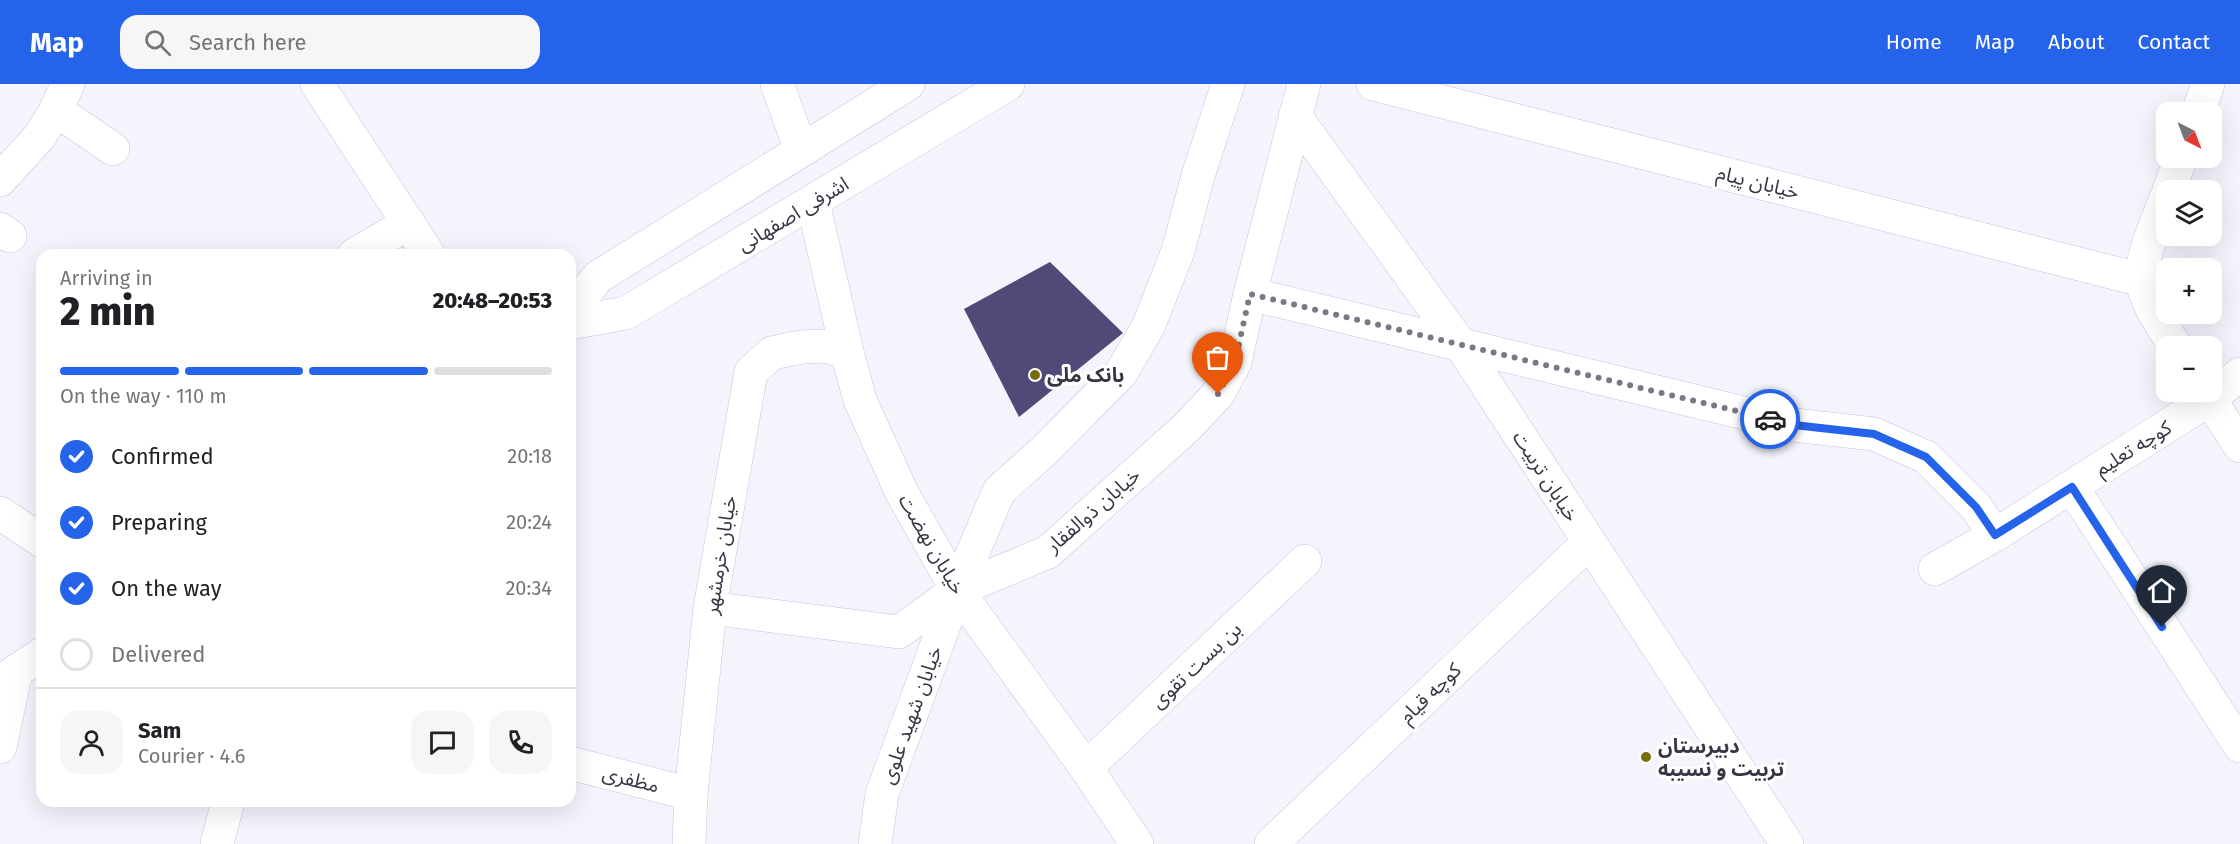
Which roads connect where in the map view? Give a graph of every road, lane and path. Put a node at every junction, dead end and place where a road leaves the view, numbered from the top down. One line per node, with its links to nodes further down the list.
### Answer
1 (318, 84): 17 (street)
2 (777, 84): 13 (street)
3 (908, 84): 13 (street)
4 (1008, 84): 15 (street, اشرفی اصفهانی)
5 (1228, 84): 39 (street)
6 (1304, 84): 11 (street, خیابان ذوالفقار)
7 (1373, 84): 20 (street, خیابان پیام)
8 (2208, 84): 10 (street)
9 (62, 97): 12 (street); 14 (street)
10 (2202, 102)
11 (1295, 116): 21 (street, خیابان ذوالفقار); 25 (street, خیابان تربیت)
12 (113, 149)
13 (801, 150): 22 (street)
14 (0, 180)
15 (813, 202): 23 (street, اشرفی اصفهانی); 26 (street, خیابان نهضت)
16 (2156, 222): 20 (street)
17 (409, 223): 18 (street); 19 (street)
18 (364, 249)
19 (425, 249)
20 (2142, 280): 24 (street)
21 (1250, 294): 25 (street); 39 (street, خیابان ذوالفقار)
22 (576, 304)
23 (576, 322)
24 (2169, 336)
25 (1460, 344): 34 (street); 36 (street, خیابان تربیت)
26 (847, 352): 39 (street, خیابان نهضت); 40 (street, خیابان خرمشهر)
27 (2240, 374): 28 (street, کوچه تعلیم)
28 (2222, 385)
29 (2197, 402): 32 (street, کوچه تعلیم)
30 (2212, 402): 31 (street)
31 (2240, 446)
32 (2072, 487): 34 (street, کوچه تعلیم); 42 (street)
33 (0, 513): 35 (street)
34 (1995, 535): 38 (street, کوچه تعلیم)
35 (36, 537)
36 (1589, 542): 52 (street, کوچه قیام); 53 (street, خیابان تربیت)
37 (1305, 561): 45 (street, بن بست تقوی)
38 (1935, 569)
39 (957, 590): 40 (street, خیابان ذوالفقار); 45 (street, خیابان نهضت); 50 (street, خیابان شهید علوی)
40 (710, 608): 46 (street, خیابان خرمشهر)
41 (19, 669): 43 (street)
42 (2240, 746)
43 (0, 747)
44 (576, 765): 46 (street, مظفری)
45 (1086, 768): 51 (street, خیابان نهضت)
46 (691, 794): 49 (street, خیابان خرمشهر)
47 (226, 807): 48 (street)
48 (217, 844)
49 (689, 844)
50 (875, 844)
51 (1137, 844)
52 (1271, 844)
53 (1787, 844)

